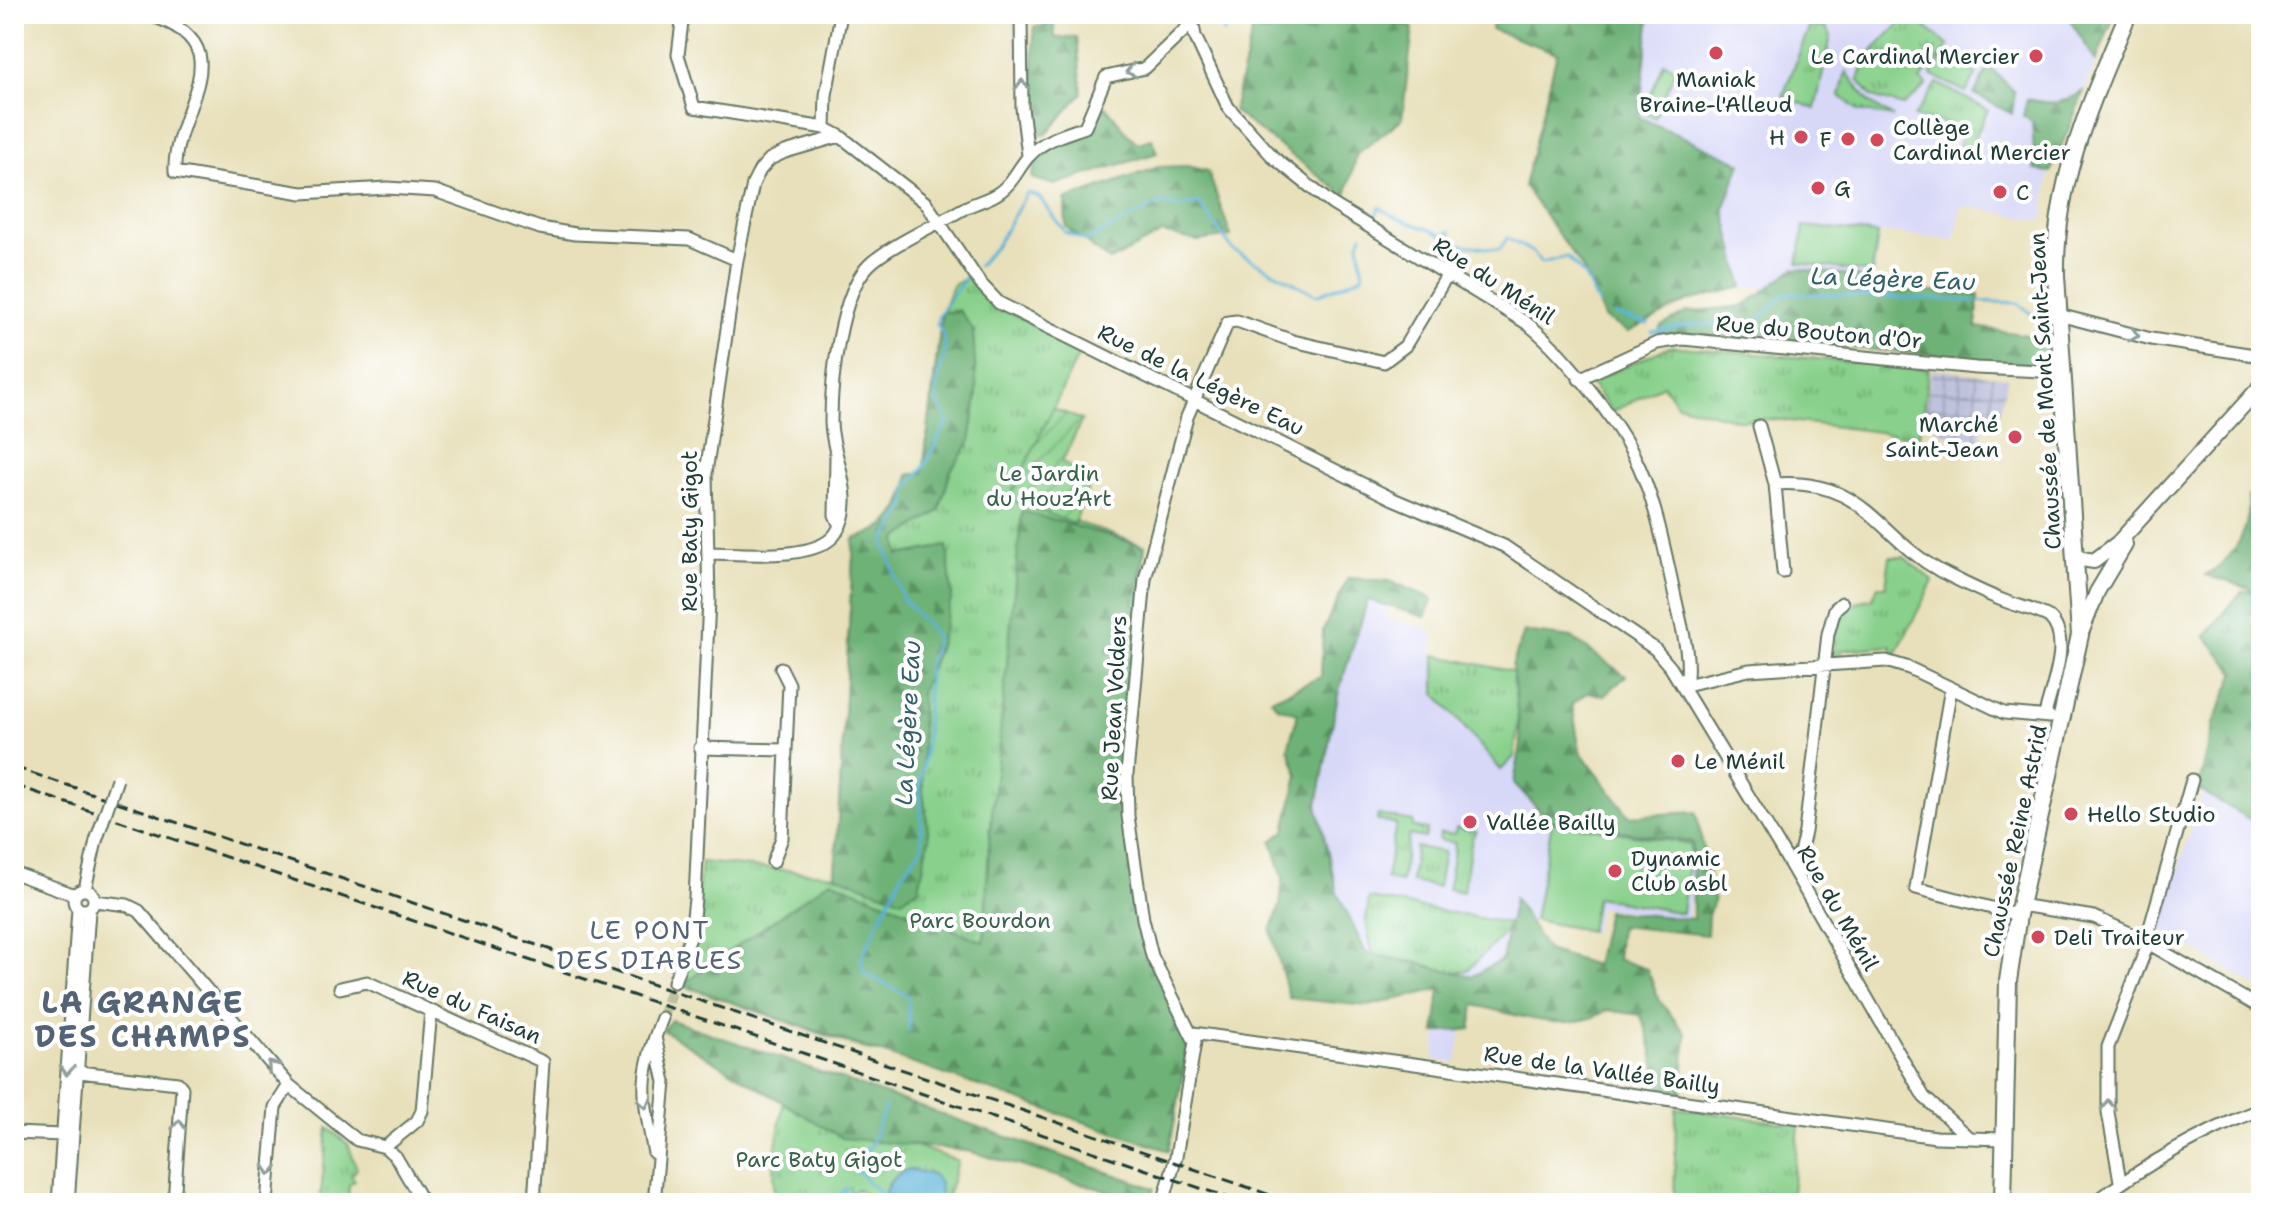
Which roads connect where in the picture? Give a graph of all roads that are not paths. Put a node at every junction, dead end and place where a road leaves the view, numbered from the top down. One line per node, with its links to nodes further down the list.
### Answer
1 (146, 14): 11 (street)
2 (683, 14): 7 (street, Rue de la Légère Eau)
3 (841, 14): 7 (street)
4 (1021, 14): 9 (street, one-way to 4)
5 (2128, 14): 13 (main road, Chaussée de Mont Saint-Jean)
6 (1191, 19): 9 (street, one-way to 9); 12 (street, Rue du Ménil)
7 (825, 128): 8 (street, Rue de la Légère Eau)
8 (840, 136): 10 (street, Rue de la Légère Eau); 11 (street, Rue Baty Gigot)
9 (1028, 155): 10 (street)
10 (942, 223): 18 (street, Rue de la Légère Eau); 22 (street)
11 (737, 260): 22 (street, Rue Baty Gigot)
12 (1448, 274): 16 (street, Rue du Ménil); 18 (street, Rue Jean Volders)
13 (2059, 315): 14 (street, one-way to 14); 15 (main road, Chaussée de Mont Saint-Jean)
14 (2261, 356)
15 (2062, 372): 16 (street, Rue du Bouton d'Or); 23 (main road, Chaussée de Mont Saint-Jean)
16 (1579, 379): 31 (street, Rue du Ménil)
17 (2261, 386): 21 (street)
18 (1194, 398): 31 (street, Rue de la Légère Eau); 51 (street, Rue Jean Volders)
19 (1759, 426): 20 (street)
20 (1775, 484): 24 (street); 33 (street)
21 (2143, 518): 23 (street); 25 (street)
22 (709, 553): 35 (street, Rue Baty Gigot)
23 (2076, 558): 26 (main road, Chaussée de Mont Saint-Jean)
24 (1783, 572)
25 (2103, 580): 26 (street); 28 (street)
26 (2078, 581): 28 (main road, Chaussée de Mont Saint-Jean)
27 (1842, 603): 30 (street)
28 (2080, 635): 34 (main road, Chaussée Reine Astrid)
29 (781, 668): 36 (street)
30 (1825, 668): 31 (street); 32 (street); 40 (street)
31 (1686, 688): 40 (street, Rue du Ménil)
32 (1951, 688): 33 (street); 44 (street)
33 (2045, 715): 34 (street)
34 (2063, 721): 44 (main road, Chaussée Reine Astrid)
35 (700, 748): 36 (street); 46 (street, Rue Baty Gigot)
36 (786, 750): 39 (street)
37 (117, 779): 42 (street, bridge)
38 (2192, 780): 45 (street)
39 (773, 862)
40 (1790, 864): 58 (street, Rue du Ménil)
41 (14, 873): 42 (street)
42 (80, 892): 43 (street); 43 (street)
43 (87, 907): 53 (street); 54 (street, one-way to 43); 57 (street, one-way to 57)
44 (2019, 910): 45 (street); 59 (main road, Chaussée Reine Astrid)
45 (2147, 942): 48 (street); 62 (street, one-way to 45)
46 (674, 982)
47 (340, 988): 49 (street, Rue du Faisan)
48 (2261, 1008)
49 (431, 1011): 60 (street); 69 (street, Rue du Faisan)
50 (662, 1018): 52 (street)
51 (1193, 1033): 58 (street, Rue de la Vallée Bailly); 71 (street)
52 (655, 1037): 61 (street); 61 (street, one-way to 61)
53 (79, 1072): 65 (street); 66 (street, one-way to 53)
54 (289, 1085): 60 (street); 67 (street, one-way to 67)
55 (2261, 1109): 62 (street)
56 (14, 1133): 57 (street)
57 (62, 1135): 64 (street)
58 (1967, 1136): 59 (street, Rue de la Vallée Bailly)
59 (2004, 1139): 72 (main road, Chaussée Reine Astrid)
60 (385, 1147): 68 (street)
61 (656, 1169): 70 (street)
62 (2120, 1181): 63 (street)
63 (2110, 1191): 73 (street); 74 (street)
64 (58, 1203)
65 (68, 1203)
66 (174, 1203)
67 (267, 1203)
68 (423, 1203)
69 (534, 1203)
70 (654, 1203)
71 (1163, 1203)
72 (2003, 1203)
73 (2094, 1203)
74 (2120, 1203)

